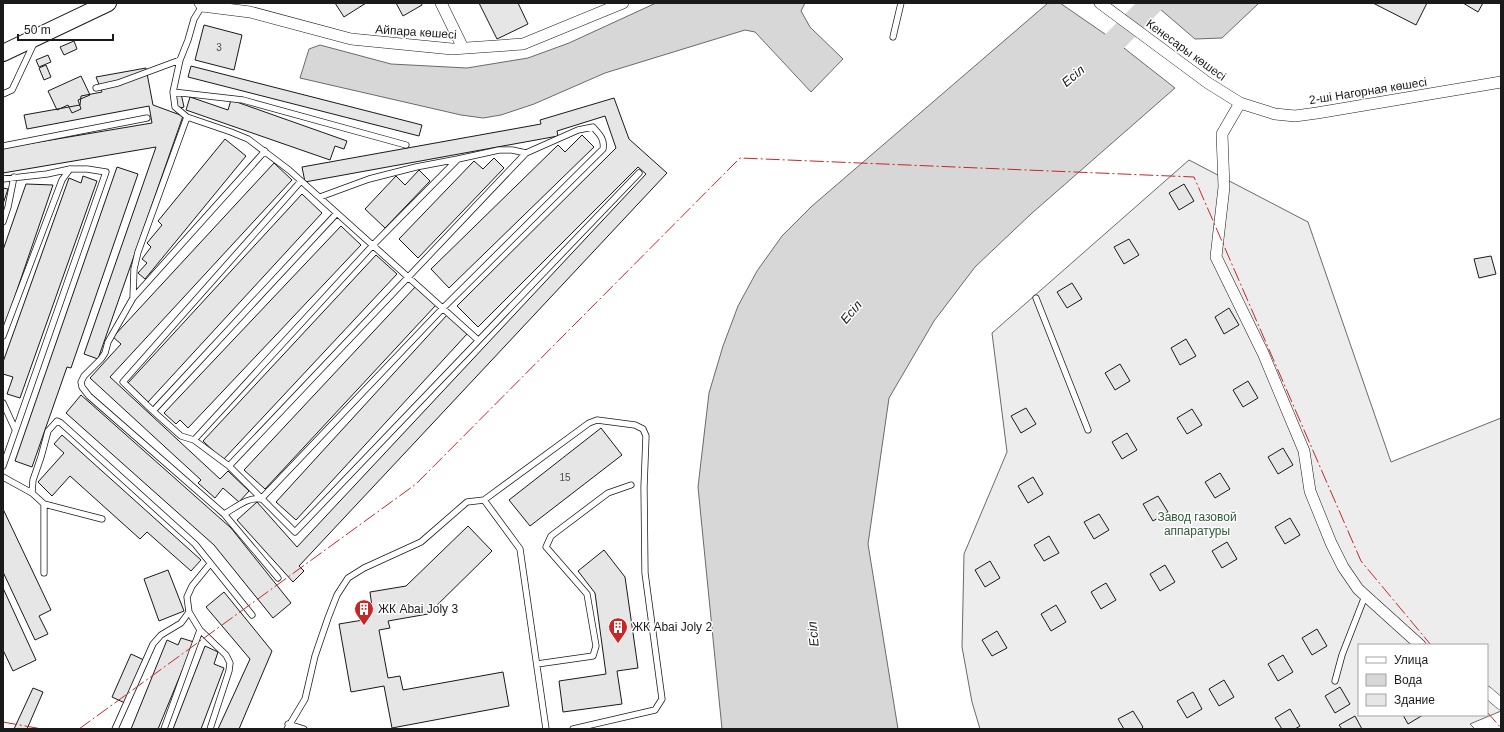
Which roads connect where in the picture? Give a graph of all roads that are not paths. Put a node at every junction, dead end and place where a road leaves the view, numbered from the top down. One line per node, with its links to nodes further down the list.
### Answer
1 (108, 3): 8 (street)
2 (440, 3): 10 (street)
3 (623, 3): 7 (street, Айпара көшесі)
4 (901, 3): 9 (lane)
5 (1100, 3): 17 (street, Кенесары көшесі)
6 (201, 5): 10 (street, Айпара көшесі); 12 (lane)
7 (606, 6): 10 (street, Айпара көшесі)
8 (37, 37): 11 (street); 16 (lane)
9 (894, 37)
10 (463, 48)
11 (3, 53)
12 (180, 60): 14 (lane); 15 (lane)
13 (1501, 82): 17 (street, 2-ші Нагорная көшесі)
14 (96, 88)
15 (173, 92): 18 (lane); 20 (lane)
16 (3, 94)
17 (1240, 103): 58 (street)
18 (187, 117): 22 (lane); 35 (lane)
19 (147, 118): 21 (lane)
20 (406, 144)
21 (3, 146)
22 (265, 152): 29 (lane); 35 (lane)
23 (526, 153): 24 (lane); 34 (lane); 37 (lane)
24 (458, 159): 30 (lane); 33 (lane)
25 (70, 169): 27 (lane); 38 (lane); 42 (lane)
26 (639, 173): 39 (lane)
27 (14, 177): 28 (lane); 32 (lane)
28 (3, 179)
29 (301, 181): 30 (lane); 41 (lane)
30 (320, 197): 31 (lane)
31 (337, 213): 33 (lane); 41 (lane)
32 (3, 222)
33 (373, 245): 34 (lane); 44 (lane)
34 (408, 277): 37 (lane); 46 (lane)
35 (133, 298): 53 (lane)
36 (1036, 298): 43 (lane)
37 (443, 308): 39 (lane); 50 (lane)
38 (3, 336)
39 (478, 340): 50 (lane)
40 (3, 403): 42 (lane)
41 (153, 411): 44 (lane)
42 (15, 429): 45 (lane)
43 (1088, 430)
44 (194, 440): 46 (lane)
45 (3, 466)
46 (229, 466): 50 (lane)
47 (3, 477): 49 (lane)
48 (631, 485): 63 (lane)
49 (32, 493): 52 (lane); 55 (lane)
50 (261, 499): 53 (lane)
51 (484, 500): 63 (lane); 67 (lane); 73 (lane)
52 (44, 504): 54 (lane); 56 (lane)
53 (224, 514): 57 (lane)
54 (102, 519)
55 (210, 564): 59 (lane); 60 (lane)
56 (44, 573)
57 (278, 578)
58 (1365, 596): 62 (street); 64 (lane)
59 (189, 612): 61 (lane); 68 (lane)
60 (252, 615)
61 (200, 630): 69 (lane); 70 (lane)
62 (1419, 644)
63 (537, 664): 72 (lane)
64 (1335, 682)
65 (1488, 693): 66 (street)
66 (1501, 704)
67 (287, 727): 71 (lane)
68 (115, 729)
69 (164, 729)
70 (210, 729)
71 (304, 729)
72 (546, 729)
73 (573, 729)

